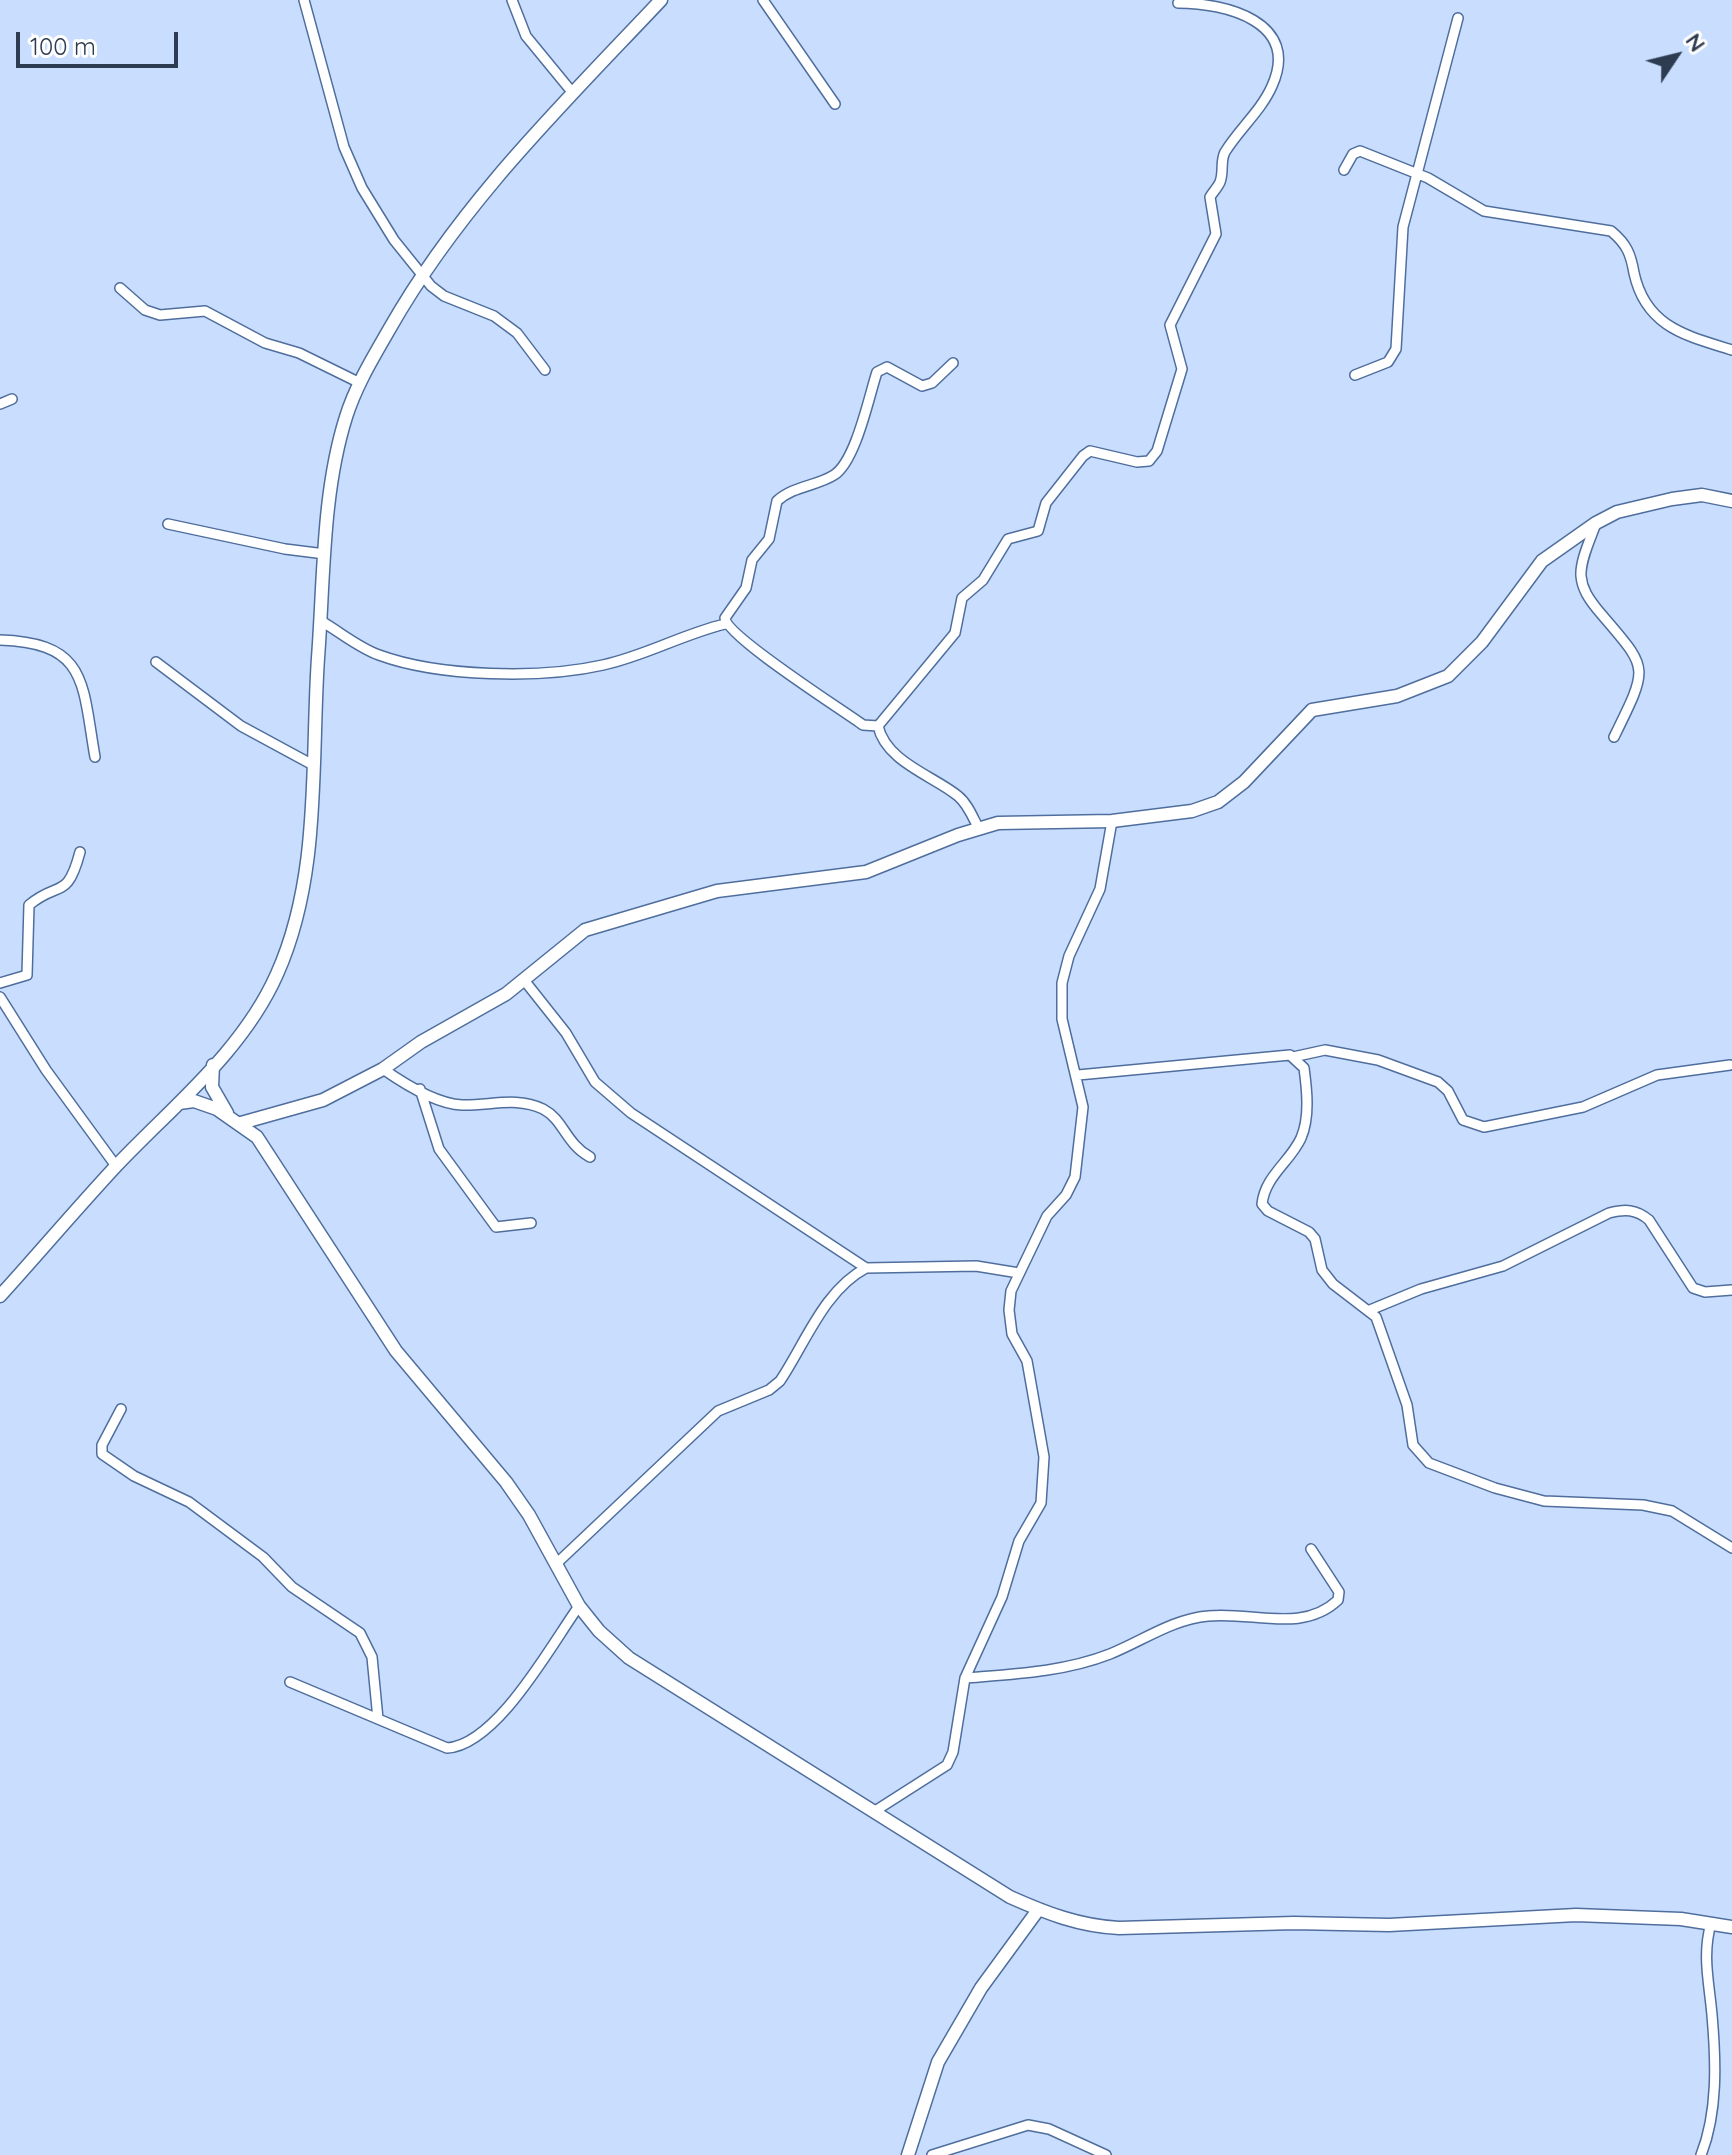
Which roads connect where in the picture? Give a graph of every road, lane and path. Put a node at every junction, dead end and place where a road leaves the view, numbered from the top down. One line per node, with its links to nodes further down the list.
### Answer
1 (304, 0): 11 (street)
2 (512, 0): 7 (street)
3 (661, 0): 7 (main road)
4 (763, 0): 8 (street)
5 (1178, 3): 28 (street)
6 (1458, 18): 10 (street)
7 (572, 92): 11 (main road)
8 (835, 104)
9 (1344, 170): 10 (street)
10 (1415, 173): 13 (street); 16 (street)
11 (422, 274): 15 (street); 17 (main road)
12 (120, 288): 17 (street)
13 (1732, 350)
14 (953, 363): 25 (street)
15 (545, 370)
16 (1355, 375)
17 (360, 383): 23 (main road)
18 (12, 399): 19 (street)
19 (0, 404)
20 (1732, 501): 21 (main road)
21 (1596, 523): 29 (street); 32 (main road)
22 (168, 524): 23 (street)
23 (325, 554): 24 (main road)
24 (321, 621): 25 (street); 31 (main road)
25 (725, 624): 28 (street)
26 (0, 640): 30 (street)
27 (156, 662): 31 (street)
28 (878, 726): 33 (street)
29 (1614, 737)
30 (95, 757)
31 (313, 765): 39 (main road)
32 (1112, 821): 33 (main road); 42 (street)
33 (979, 829): 35 (main road)
34 (80, 852): 36 (street)
35 (524, 980): 41 (main road); 50 (street)
36 (0, 983)
37 (0, 997): 48 (street)
38 (1293, 1057): 40 (street); 42 (street); 54 (street)
39 (213, 1065): 44 (main road); 45 (main road)
40 (1730, 1065)
41 (383, 1069): 43 (street); 46 (main road)
42 (1078, 1075): 51 (street)
43 (420, 1089): 47 (street); 49 (street)
44 (179, 1103): 45 (main road); 48 (main road)
45 (229, 1115): 46 (main road)
46 (241, 1123): 58 (main road)
47 (590, 1157)
48 (116, 1166): 53 (main road)
49 (531, 1223)
50 (866, 1268): 51 (street); 58 (street)
51 (1019, 1273): 60 (street)
52 (1732, 1290): 54 (street)
53 (0, 1296)
54 (1370, 1310): 56 (street)
55 (121, 1409): 62 (street)
56 (1732, 1548)
57 (1311, 1549): 60 (street)
58 (556, 1564): 59 (main road)
59 (579, 1606): 62 (street); 63 (main road)
60 (965, 1678): 63 (street)
61 (290, 1682): 62 (street)
62 (378, 1719)
63 (875, 1811): 64 (main road)
64 (1038, 1910): 65 (main road); 67 (main road)
65 (1711, 1923): 66 (main road); 70 (street)
66 (1732, 1927)
67 (908, 2155)
68 (932, 2155): 69 (street)
69 (1106, 2155)
70 (1701, 2155)

